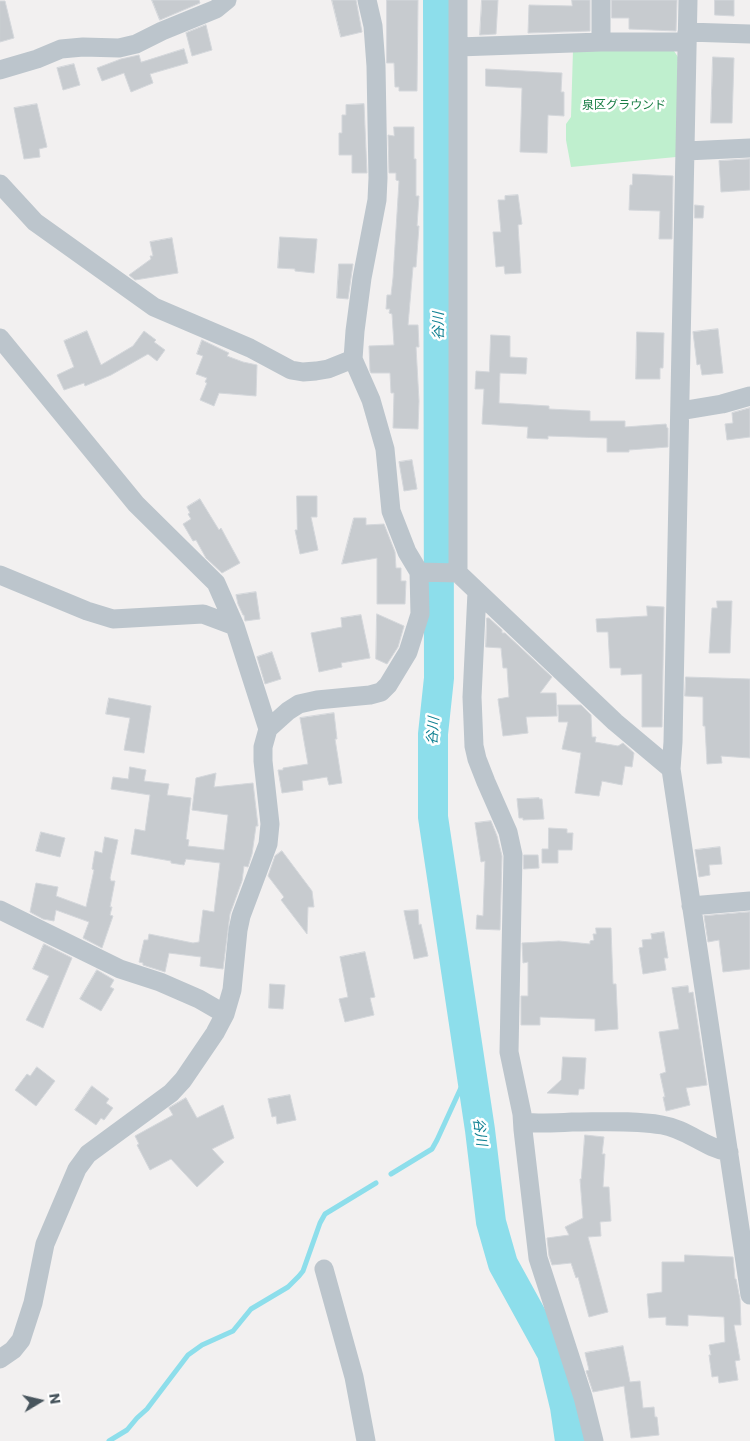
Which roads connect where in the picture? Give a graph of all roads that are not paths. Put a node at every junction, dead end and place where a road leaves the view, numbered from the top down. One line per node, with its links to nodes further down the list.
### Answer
1 (227, 0): 10 (street)
2 (367, 0): 15 (street)
3 (458, 0): 9 (street)
4 (601, 0): 8 (street)
5 (688, 0): 7 (street)
6 (750, 34): 7 (street)
7 (686, 37): 8 (street); 12 (street)
8 (601, 42): 9 (street)
9 (458, 47): 19 (street)
10 (0, 70)
11 (750, 148): 12 (street)
12 (686, 152): 17 (street)
13 (0, 184): 15 (street)
14 (0, 338): 22 (street)
15 (353, 359): 18 (street)
16 (750, 396): 17 (street)
17 (680, 411): 24 (street)
18 (422, 572): 19 (street); 23 (street)
19 (454, 573): 21 (street)
20 (0, 575): 22 (street)
21 (477, 592): 24 (street); 29 (street)
22 (235, 626): 23 (street)
23 (268, 729): 28 (street)
24 (671, 770): 26 (street)
25 (750, 901): 26 (street)
26 (691, 906): 30 (street)
27 (0, 910): 28 (street)
28 (225, 1014): 34 (street)
29 (523, 1122): 30 (street); 36 (street)
30 (730, 1152): 31 (street)
31 (748, 1268): 33 (street)
32 (324, 1269): 35 (street)
33 (750, 1295)
34 (0, 1359)
35 (366, 1441)
36 (594, 1441)

